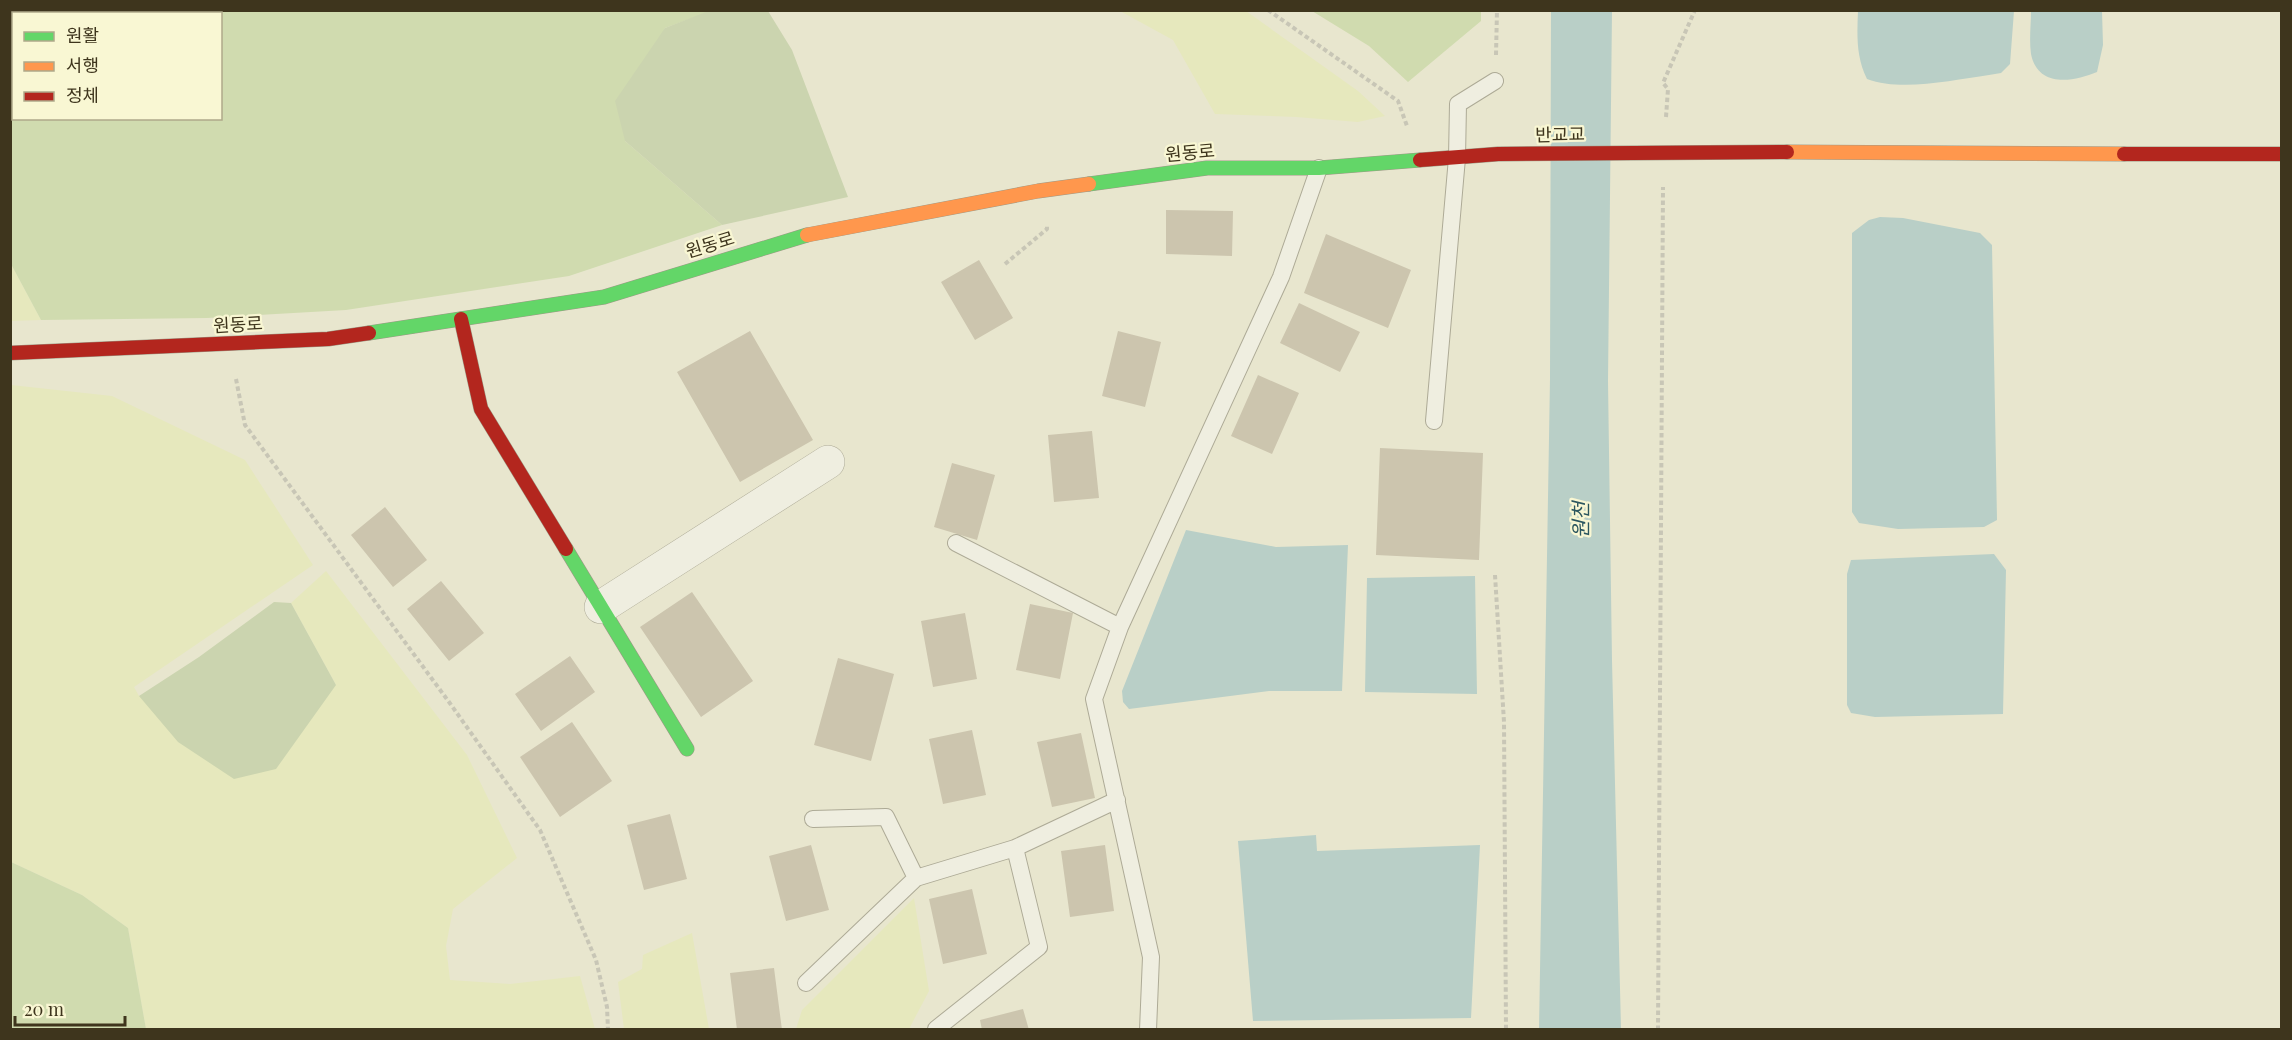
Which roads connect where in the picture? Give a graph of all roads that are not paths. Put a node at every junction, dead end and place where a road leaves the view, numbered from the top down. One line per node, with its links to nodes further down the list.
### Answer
1 (1495, 81): 3 (lane)
2 (2282, 154): 3 (street, 반교교)
3 (1457, 158): 4 (street, 원동로); 7 (lane)
4 (1318, 168): 5 (street, 원동로); 11 (lane)
5 (461, 319): 6 (street, 원동로); 10 (street)
6 (10, 353)
7 (1434, 421)
8 (828, 462): 10 (street)
9 (956, 543): 11 (lane)
10 (601, 607): 12 (street)
11 (1120, 627): 13 (lane)
12 (687, 749)
13 (1117, 800): 15 (lane); 19 (lane)
14 (813, 819): 16 (lane)
15 (1015, 848): 16 (lane); 18 (lane)
16 (916, 878): 17 (lane)
17 (806, 983)
18 (936, 1029)
19 (1148, 1029)

